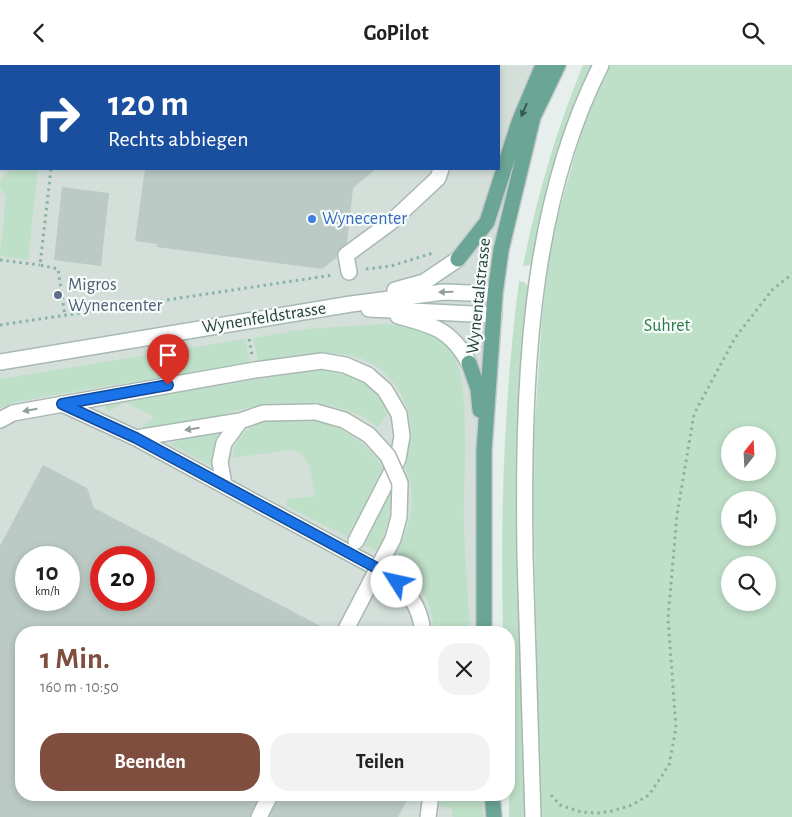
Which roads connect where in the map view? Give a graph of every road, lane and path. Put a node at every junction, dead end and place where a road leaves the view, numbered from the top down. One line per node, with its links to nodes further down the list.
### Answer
1 (543, 65): 6 (main road, Wynentalstrasse, one-way to 6)
2 (558, 65): 11 (main road, Wynentalstrasse)
3 (601, 65): 31 (street)
4 (51, 170): 8 (path)
5 (441, 170): 9 (street)
6 (458, 259): 9 (path); 12 (street, Wynenfeldstrasse)
7 (0, 260): 8 (path)
8 (40, 265): 15 (path)
9 (349, 272): 15 (path)
10 (792, 274): 31 (path)
11 (495, 295): 12 (street, Wynenfeldstrasse, one-way to 12); 14 (main road, Wynentalstrasse)
12 (351, 304): 13 (street, Wynenfeldstrasse); 16 (street, Wynenfeldstrasse)
13 (370, 309): 14 (street, Wynenfeldstrasse); 19 (street, Wynenfeldstrasse)
14 (494, 315): 25 (main road, Wynentalstrasse)
15 (65, 316): 17 (path)
16 (246, 321): 18 (street, Wynenfeldstrasse); 20 (path)
17 (0, 325)
18 (0, 362)
19 (469, 363): 25 (main road, Wynentalstrasse)
20 (255, 370): 21 (street); 27 (street)
21 (62, 404): 22 (street, one-way to 22); 24 (street)
22 (0, 420)
23 (240, 421): 24 (street, one-way to 24); 26 (street); 28 (street, bridge)
24 (136, 438): 26 (street)
25 (484, 450): 30 (main road, Wynentalstrasse)
26 (224, 485): 29 (street)
27 (356, 541)
28 (348, 626)
29 (423, 626)
30 (484, 626)
31 (531, 775): 38 (street)
32 (267, 801): 35 (street)
33 (430, 801): 36 (street)
34 (493, 801): 37 (main road)
35 (259, 817)
36 (428, 817)
37 (494, 817)
38 (533, 817)

